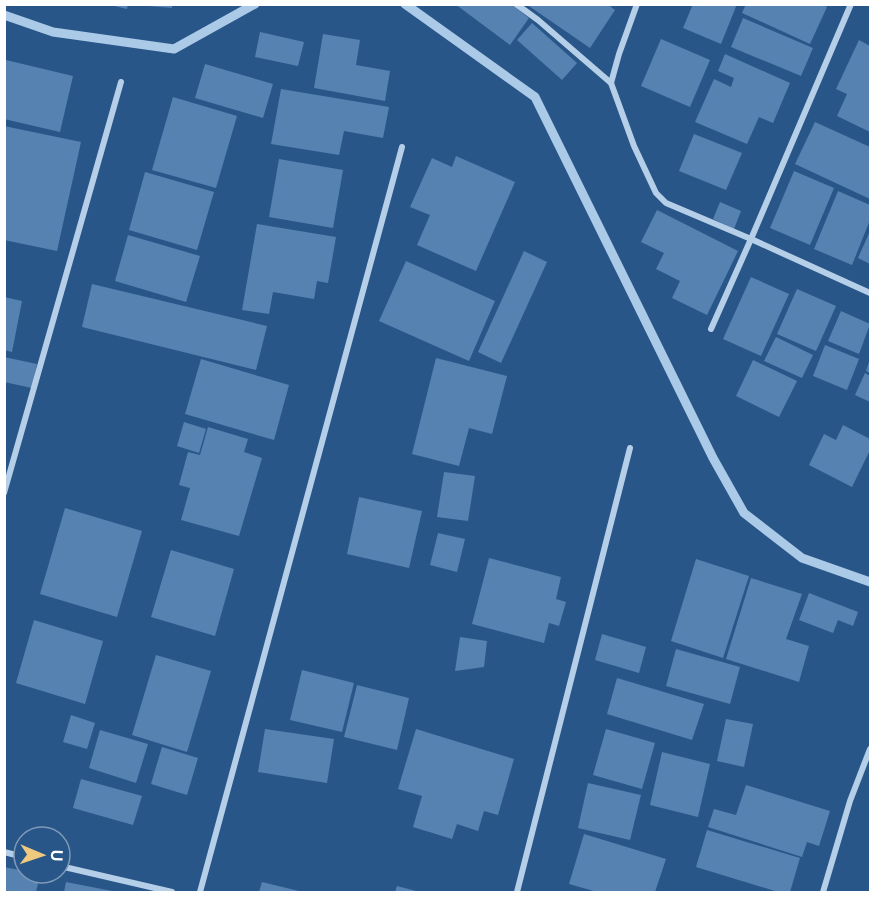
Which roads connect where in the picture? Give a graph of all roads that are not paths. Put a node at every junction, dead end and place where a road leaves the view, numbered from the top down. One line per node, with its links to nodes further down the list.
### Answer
1 (516, 4): 5 (street)
2 (637, 4): 5 (street)
3 (851, 4): 7 (street)
4 (122, 82): 11 (street)
5 (611, 83): 7 (street)
6 (402, 147): 15 (street)
7 (751, 239): 8 (street); 9 (street)
8 (870, 293)
9 (711, 329)
10 (630, 448): 16 (street)
11 (4, 493)
12 (870, 748): 17 (street)
13 (72, 869): 14 (street)
14 (172, 892)
15 (200, 892)
16 (517, 892)
17 (823, 892)

